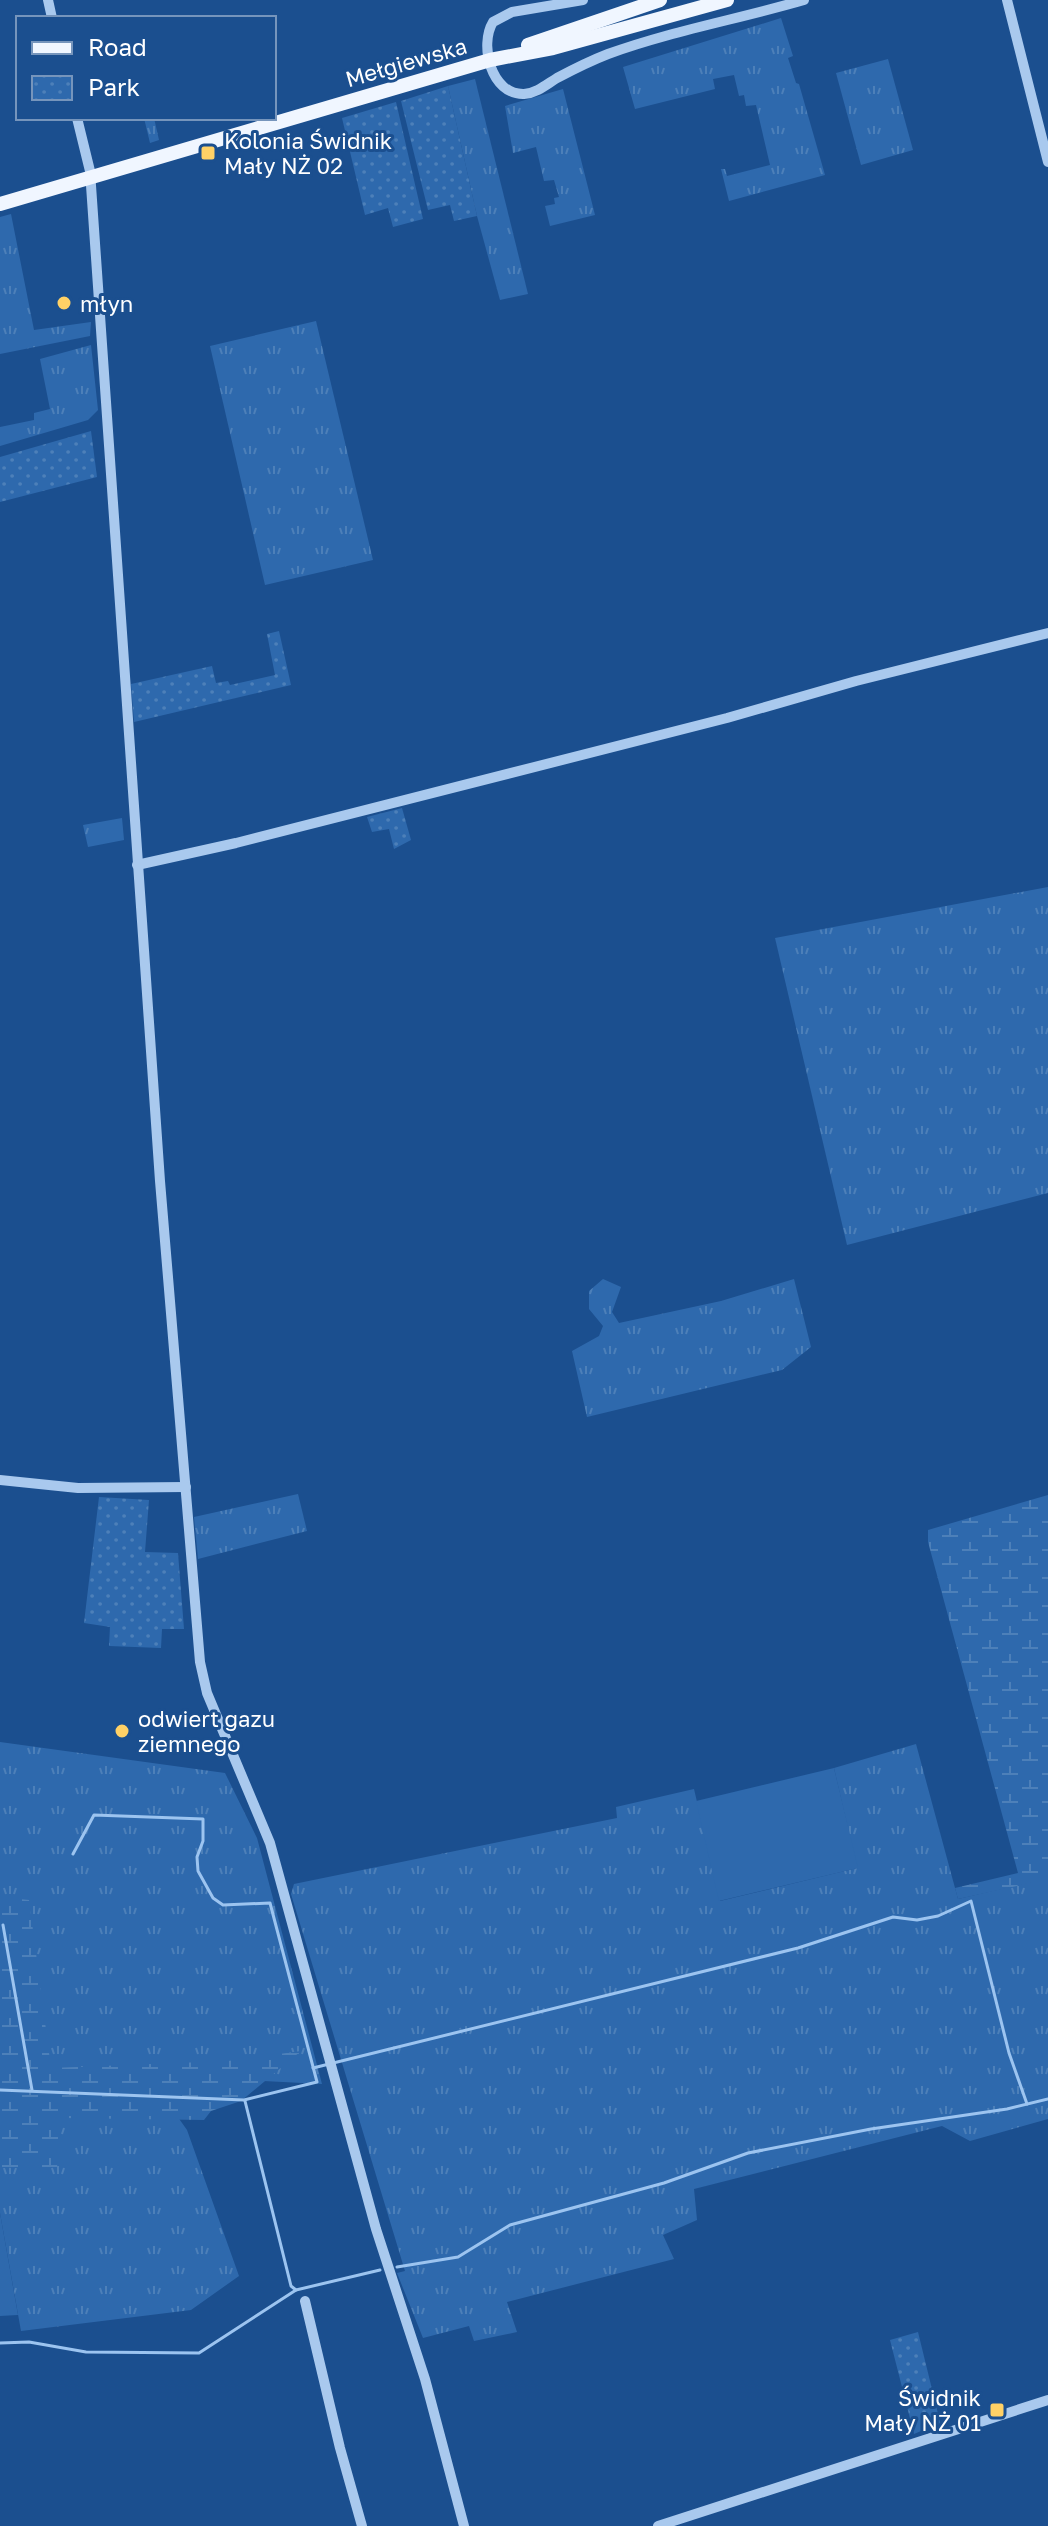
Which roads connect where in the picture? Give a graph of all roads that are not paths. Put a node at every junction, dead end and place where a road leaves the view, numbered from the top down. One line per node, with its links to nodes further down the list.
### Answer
1 (583, 0): 6 (street)
2 (660, 0): 6 (main road)
3 (727, 0): 6 (main road)
4 (804, 0): 6 (street, Mełgiewska)
5 (1007, 0): 8 (street)
6 (490, 60): 9 (main road, Mełgiewska)
7 (77, 120): 9 (street)
8 (1048, 162)
9 (90, 177): 10 (main road, Mełgiewska); 12 (street)
10 (0, 204)
11 (1048, 633): 12 (street)
12 (137, 865): 14 (street)
13 (0, 1480): 14 (street)
14 (186, 1487): 18 (street)
15 (305, 2301): 17 (street)
16 (1048, 2400): 19 (street)
17 (362, 2526)
18 (464, 2526)
19 (658, 2526)

